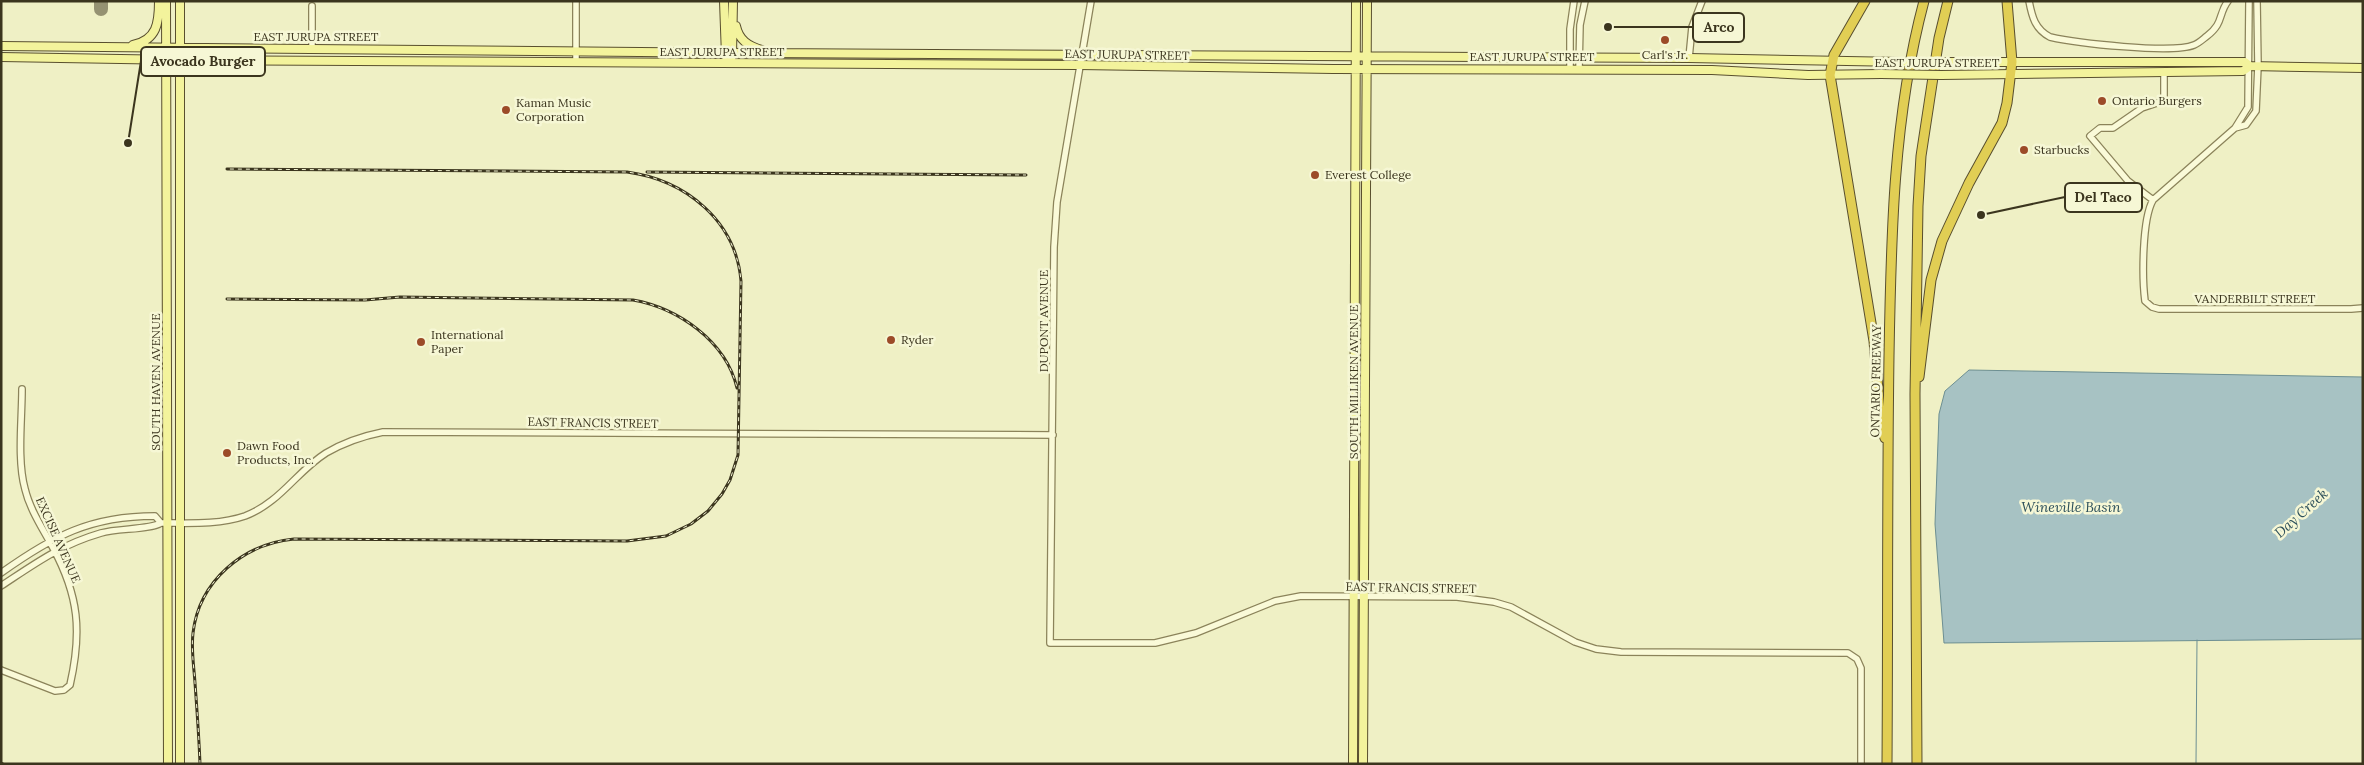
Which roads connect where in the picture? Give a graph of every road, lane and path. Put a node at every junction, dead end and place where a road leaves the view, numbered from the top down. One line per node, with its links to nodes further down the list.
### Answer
1 (159, 1): 25 (main road)
2 (166, 1): 26 (main road, SOUTH HAVEN AVENUE)
3 (180, 1): 29 (main road, SOUTH HAVEN AVENUE)
4 (576, 1): 31 (street)
5 (724, 1): 32 (main road)
6 (733, 1): 22 (main road)
7 (1091, 1): 35 (street, DUPONT AVENUE)
8 (1356, 1): 37 (main road, SOUTH MILLIKEN AVENUE)
9 (1367, 1): 38 (main road, SOUTH MILLIKEN AVENUE)
10 (1574, 1): 40 (street)
11 (1585, 1): 41 (street)
12 (1702, 1): 42 (street)
13 (1865, 1): 49 (highway)
14 (1924, 1): 66 (highway, ONTARIO FREEWAY)
15 (1948, 1): 64 (highway)
16 (2007, 1): 50 (highway)
17 (2029, 1): 18 (street)
18 (2228, 1)
19 (2249, 1): 52 (street)
20 (2257, 1): 52 (street)
21 (312, 6): 27 (street)
22 (733, 16): 33 (main road); 34 (main road)
23 (1, 47): 24 (main road, EAST JURUPA STREET); 39 (main road)
24 (99, 47): 25 (main road, EAST JURUPA STREET); 39 (main road)
25 (116, 47): 26 (main road, EAST JURUPA STREET)
26 (166, 48): 29 (main road, EAST JURUPA STREET); 43 (main road, SOUTH HAVEN AVENUE)
27 (312, 48): 28 (main road, EAST JURUPA STREET); 29 (main road, EAST JURUPA STREET)
28 (418, 48): 30 (main road, EAST JURUPA STREET); 45 (main road)
29 (180, 49): 44 (main road, SOUTH HAVEN AVENUE)
30 (499, 50): 31 (main road, EAST JURUPA STREET); 46 (main road)
31 (576, 50): 32 (main road, EAST JURUPA STREET); 47 (street)
32 (724, 52): 33 (main road, EAST JURUPA STREET); 48 (main road)
33 (733, 53): 34 (main road, EAST JURUPA STREET); 48 (main road)
34 (769, 53): 35 (main road, EAST JURUPA STREET)
35 (1082, 54): 37 (main road, EAST JURUPA STREET); 51 (street, DUPONT AVENUE)
36 (1, 56): 39 (main road, EAST JURUPA STREET)
37 (1355, 56): 38 (main road, EAST JURUPA STREET); 57 (main road, SOUTH MILLIKEN AVENUE)
38 (1367, 56): 40 (main road, EAST JURUPA STREET); 54 (main road, SOUTH MILLIKEN AVENUE)
39 (52, 57): 43 (main road, EAST JURUPA STREET)
40 (1569, 57): 41 (main road, EAST JURUPA STREET); 55 (street)
41 (1579, 57): 42 (main road, EAST JURUPA STREET); 56 (street)
42 (1689, 58): 49 (main road, EAST JURUPA STREET)
43 (165, 60): 44 (main road, EAST JURUPA STREET); 68 (main road, SOUTH HAVEN AVENUE)
44 (180, 60): 45 (main road, EAST JURUPA STREET); 67 (main road, SOUTH HAVEN AVENUE)
45 (358, 60): 46 (main road, EAST JURUPA STREET)
46 (444, 61): 47 (main road, EAST JURUPA STREET)
47 (576, 62): 48 (main road, EAST JURUPA STREET)
48 (729, 62): 51 (main road, EAST JURUPA STREET)
49 (1831, 62): 50 (main road, EAST JURUPA STREET, bridge); 59 (highway)
50 (2012, 62): 52 (main road, EAST JURUPA STREET); 60 (highway)
51 (1079, 65): 57 (main road, EAST JURUPA STREET); 65 (street, DUPONT AVENUE)
52 (2254, 66): 53 (main road, EAST JURUPA STREET); 58 (main road, EAST JURUPA STREET); 61 (street)
53 (2363, 68)
54 (1367, 69): 55 (main road, EAST JURUPA STREET); 57 (main road, EAST JURUPA STREET); 74 (main road, SOUTH MILLIKEN AVENUE)
55 (1570, 69): 56 (main road, EAST JURUPA STREET)
56 (1579, 69): 59 (main road, EAST JURUPA STREET)
57 (1355, 70): 73 (main road, SOUTH MILLIKEN AVENUE)
58 (2164, 72): 60 (main road, EAST JURUPA STREET); 61 (street)
59 (1830, 75): 60 (main road, EAST JURUPA STREET, bridge); 66 (highway)
60 (2011, 75): 64 (highway)
61 (2153, 200): 62 (street, VANDERBILT STREET)
62 (2363, 308)
63 (22, 389): 69 (street, EXCISE AVENUE)
64 (1915, 394): 83 (highway)
65 (1053, 435): 67 (street, EAST FRANCIS STREET); 75 (street, DUPONT AVENUE)
66 (1887, 448): 82 (highway, ONTARIO FREEWAY)
67 (180, 522): 68 (street, EAST FRANCIS STREET); 78 (main road, SOUTH HAVEN AVENUE)
68 (164, 523): 69 (street, EAST FRANCIS STREET); 70 (street, EAST FRANCIS STREET); 77 (main road, SOUTH HAVEN AVENUE)
69 (49, 541): 70 (street, EXCISE AVENUE); 71 (street, EAST FRANCIS STREET)
70 (54, 550): 72 (street, EAST FRANCIS STREET); 76 (street, EXCISE AVENUE)
71 (1, 573)
72 (1, 586)
73 (1353, 596): 74 (street, EAST FRANCIS STREET); 75 (street, EAST FRANCIS STREET); 79 (main road, SOUTH MILLIKEN AVENUE)
74 (1364, 597): 80 (main road, SOUTH MILLIKEN AVENUE); 81 (street, EAST FRANCIS STREET)
75 (1050, 643)
76 (1, 670)
77 (168, 764)
78 (180, 764)
79 (1352, 764)
80 (1363, 764)
81 (1860, 764)
82 (1887, 764)
83 (1917, 764)

